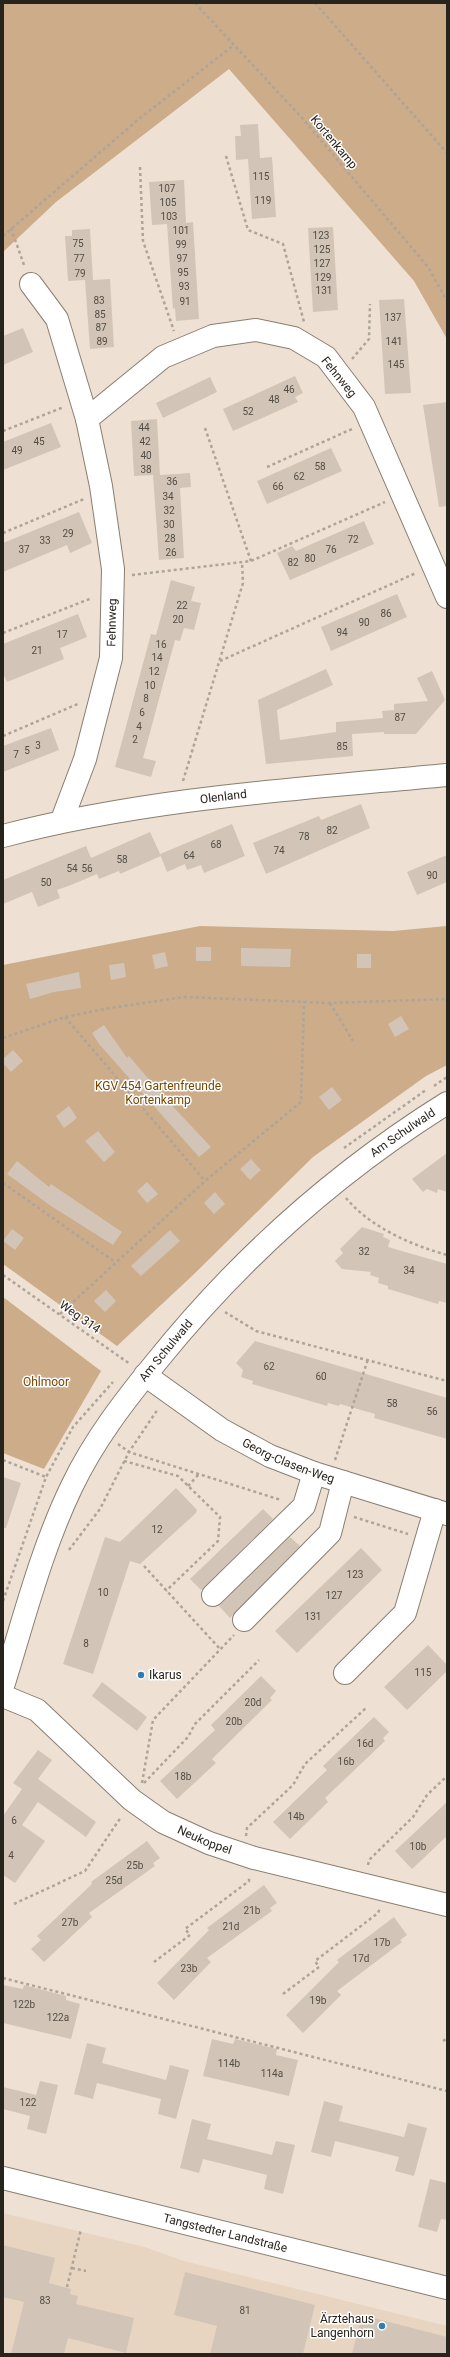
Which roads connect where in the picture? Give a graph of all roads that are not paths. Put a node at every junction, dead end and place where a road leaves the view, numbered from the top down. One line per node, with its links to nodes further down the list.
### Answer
1 (31, 284): 2 (street, Fehnweg)
2 (84, 410): 3 (street, Fehnweg); 5 (street, Fehnweg)
3 (447, 597)
4 (447, 775): 5 (street, Olenland)
5 (62, 820): 6 (street, Olenland)
6 (3, 836)
7 (447, 1103): 8 (street, Am Schulwald)
8 (145, 1375): 9 (street, Georg-Clasen-Weg); 14 (street, Am Schulwald)
9 (329, 1478): 10 (street, Georg-Clasen-Weg); 11 (street); 12 (street)
10 (441, 1512): 13 (street)
11 (213, 1595)
12 (244, 1620)
13 (345, 1673)
14 (3, 1686)
15 (3, 1696): 16 (street, Neukoppel)
16 (447, 1905)
17 (3, 2178): 18 (street, Tangstedter Landstraße)
18 (447, 2288)

